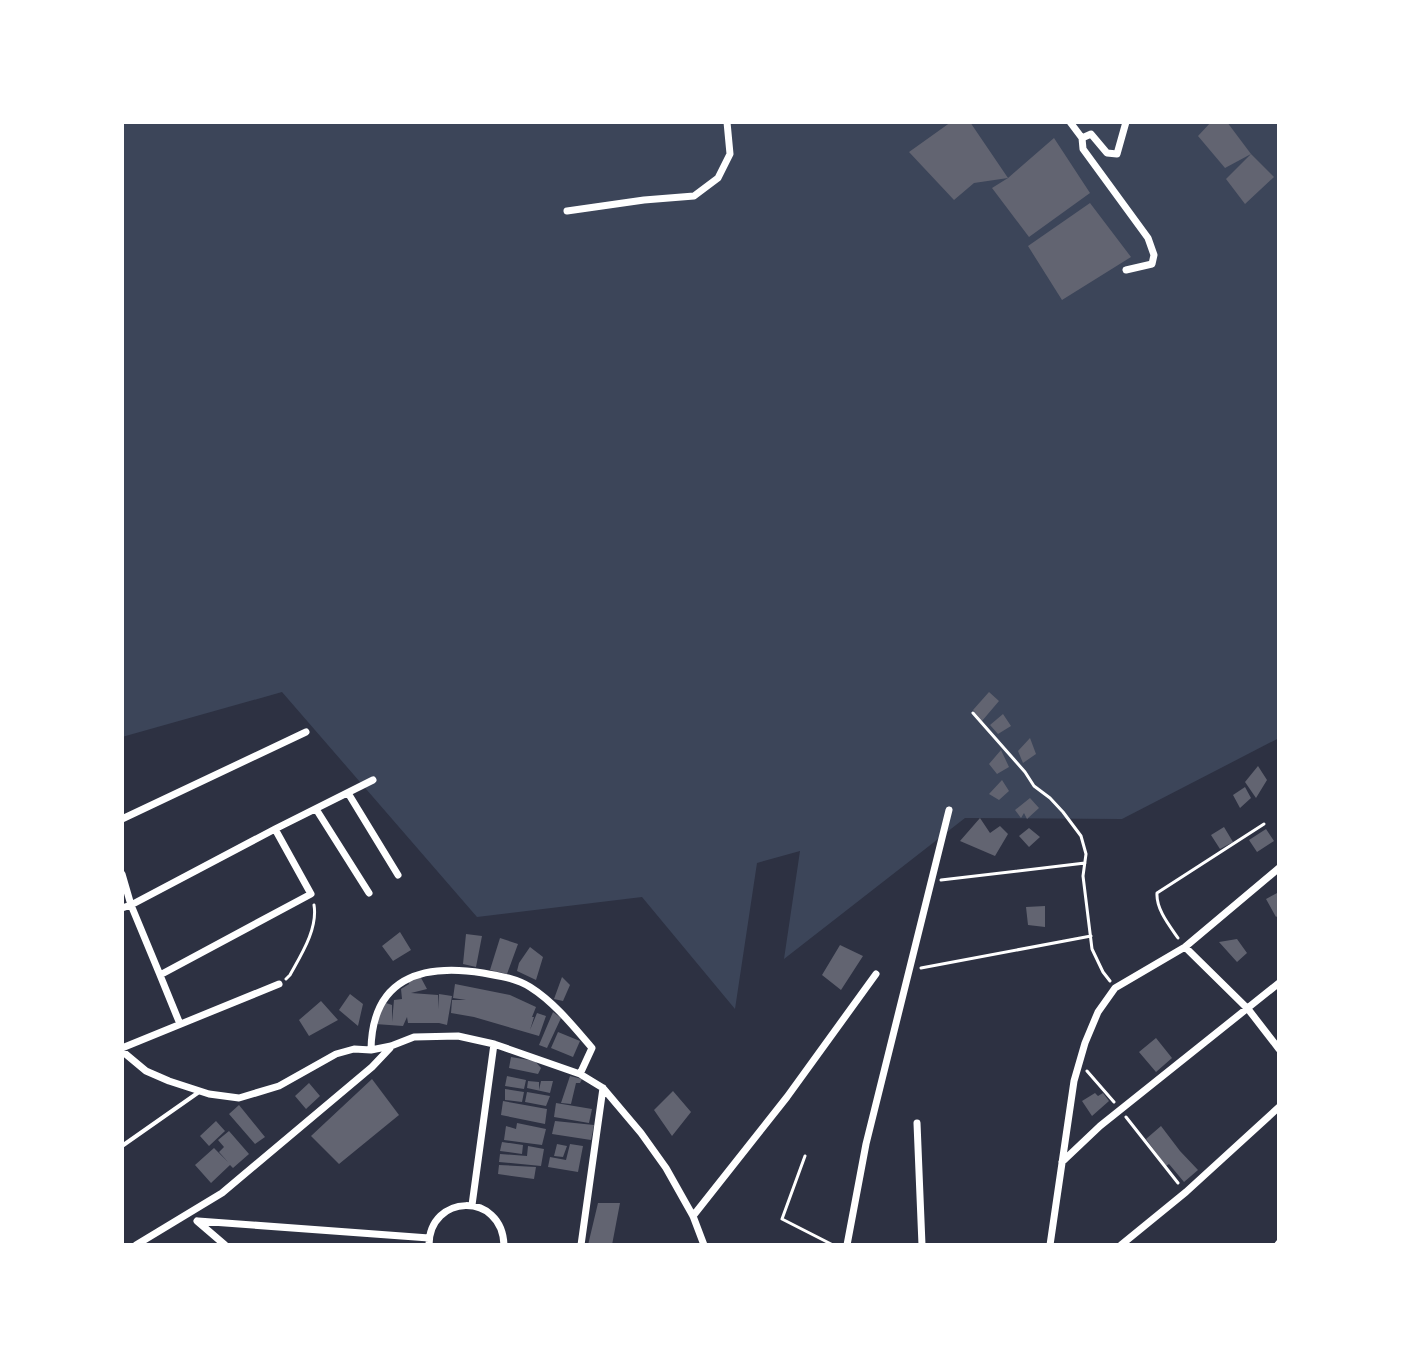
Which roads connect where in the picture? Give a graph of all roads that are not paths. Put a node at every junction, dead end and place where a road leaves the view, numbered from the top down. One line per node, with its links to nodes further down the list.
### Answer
1 (727, 122): 5 (street)
2 (1070, 122): 4 (street)
3 (1126, 122): 4 (street)
4 (1082, 138): 6 (street)
5 (567, 211)
6 (1126, 270)
7 (306, 732): 12 (street)
8 (373, 780): 9 (street)
9 (348, 793): 10 (street); 16 (street)
10 (316, 809): 13 (street); 17 (street)
11 (949, 810): 48 (street)
12 (122, 819)
13 (275, 829): 18 (street); 21 (street)
14 (1279, 868): 19 (street)
15 (122, 874): 18 (street)
16 (398, 875)
17 (369, 893)
18 (126, 906): 21 (street)
19 (1185, 947): 24 (street); 37 (street)
20 (876, 974): 40 (street)
21 (160, 975): 25 (street)
22 (1279, 983): 24 (street)
23 (279, 984): 25 (street)
24 (1248, 1009): 29 (street); 37 (street)
25 (180, 1024): 28 (street)
26 (494, 1044): 27 (street); 31 (street); 38 (street)
27 (391, 1046): 30 (street); 39 (street)
28 (122, 1049): 33 (street)
29 (1279, 1049)
30 (371, 1050): 31 (street); 33 (street)
31 (580, 1074): 32 (street)
32 (603, 1088): 40 (street); 46 (street)
33 (200, 1091): 36 (lane)
34 (1279, 1107): 51 (street)
35 (917, 1123): 49 (street)
36 (122, 1146)
37 (1062, 1162): 50 (street)
38 (472, 1205): 42 (street); 45 (street)
39 (190, 1214): 41 (street); 43 (street)
40 (693, 1216): 47 (street)
41 (198, 1221): 42 (street); 44 (street)
42 (429, 1241)
43 (136, 1245)
44 (225, 1245)
45 (504, 1245)
46 (581, 1245)
47 (704, 1245)
48 (847, 1245)
49 (922, 1245)
50 (1050, 1245)
51 (1121, 1245)

